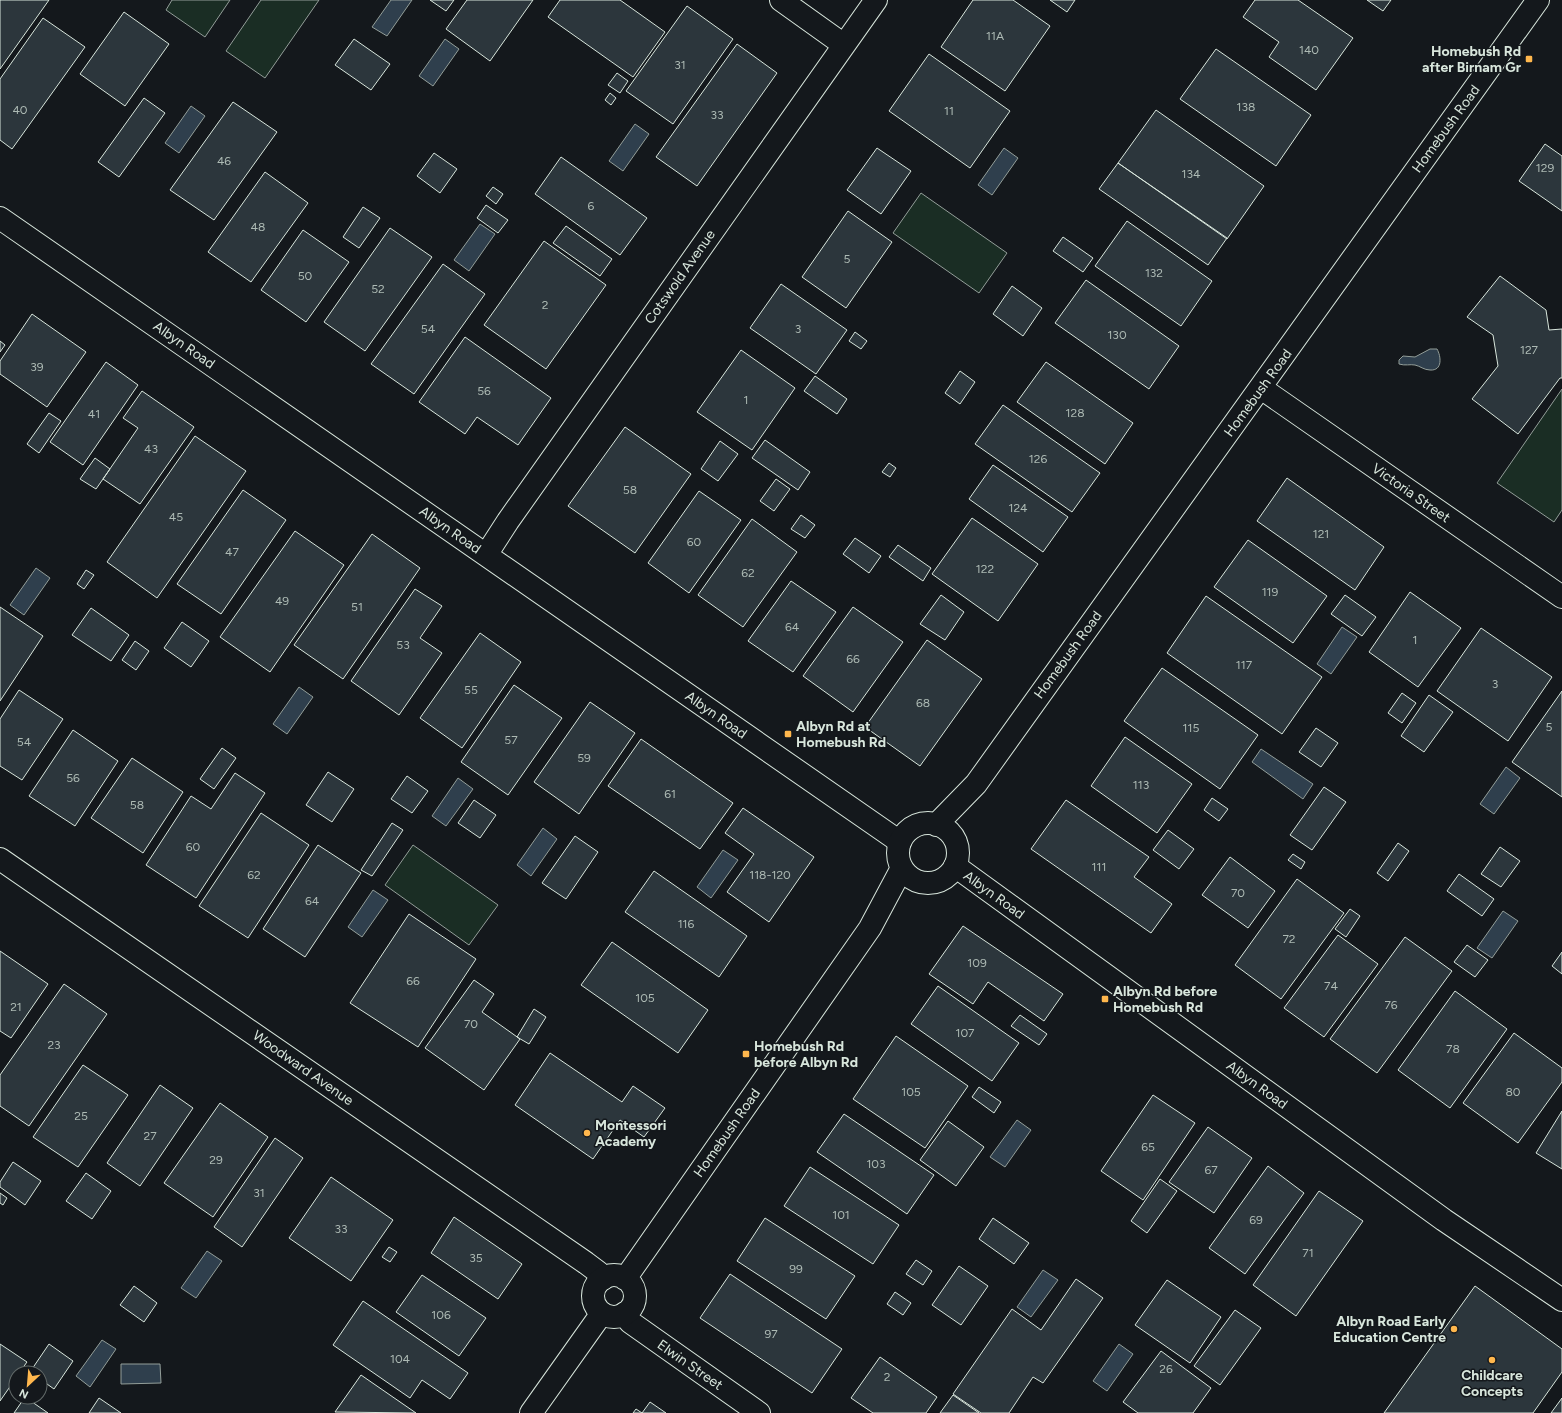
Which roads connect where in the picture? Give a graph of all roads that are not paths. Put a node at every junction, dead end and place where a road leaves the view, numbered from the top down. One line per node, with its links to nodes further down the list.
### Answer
1 (781, 0): 4 (street)
2 (876, 0): 4 (street, Cotswold Avenue)
3 (1538, 0): 6 (street, Homebush Road)
4 (844, 45): 7 (street, Cotswold Avenue)
5 (0, 218): 7 (street, Albyn Road)
6 (1261, 388): 8 (street, Victoria Street); 9 (street, Homebush Road)
7 (486, 555): 10 (street, Albyn Road)
8 (1562, 598)
9 (944, 830): 10 (street); 12 (street)
10 (900, 842): 13 (street)
11 (0, 859): 14 (street, Woodward Avenue)
12 (955, 866): 13 (street); 16 (street, Albyn Road)
13 (910, 875): 15 (street, Homebush Road)
14 (603, 1279): 15 (street); 17 (street)
15 (625, 1279): 18 (street)
16 (1562, 1300)
17 (602, 1313): 18 (street); 19 (street)
18 (625, 1313): 20 (street, Elwin Street)
19 (531, 1413)
20 (758, 1413)

